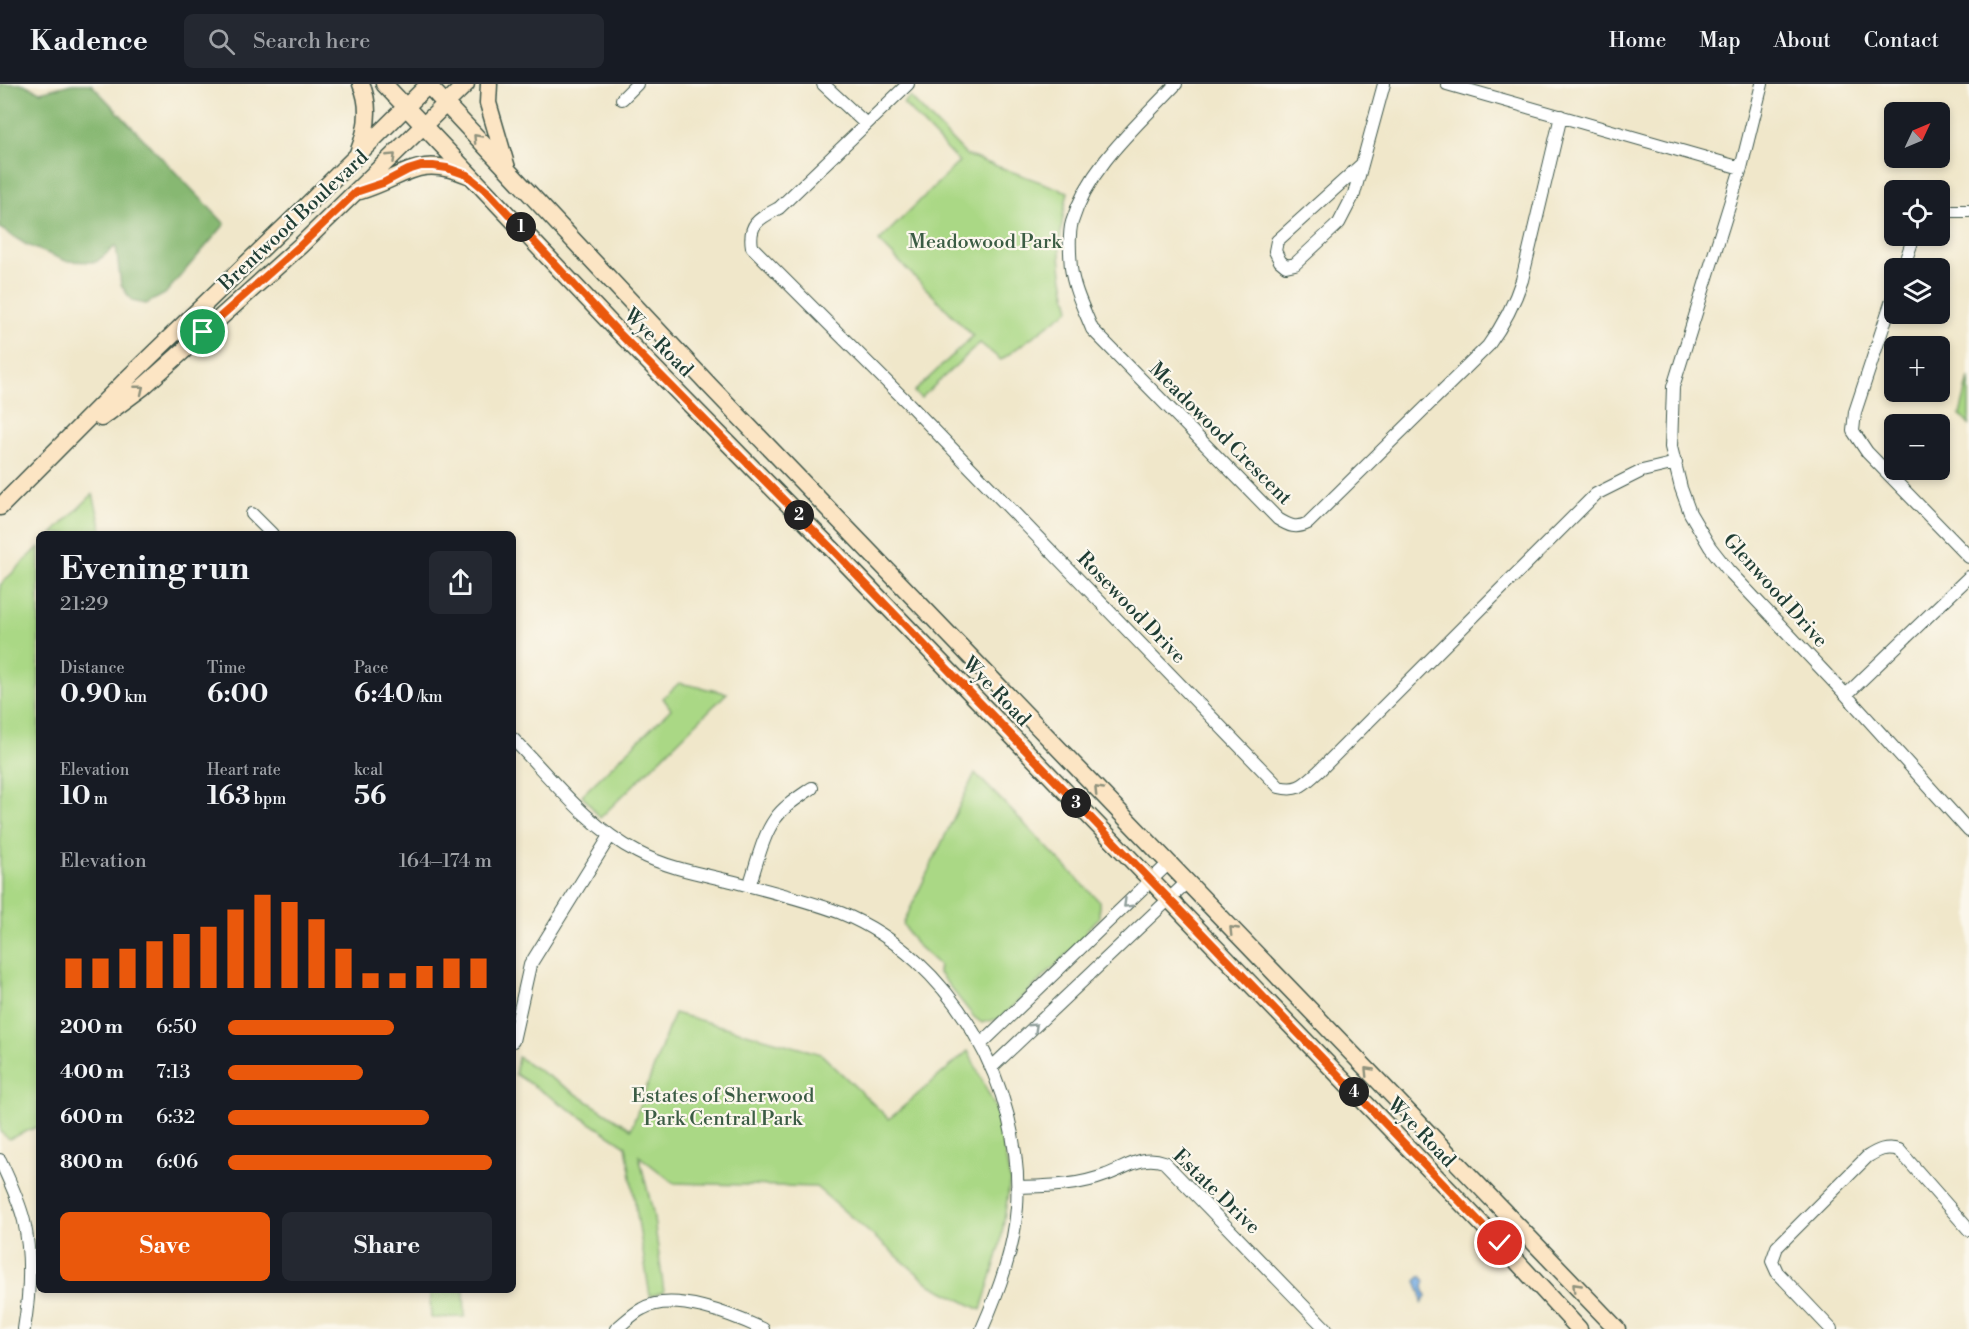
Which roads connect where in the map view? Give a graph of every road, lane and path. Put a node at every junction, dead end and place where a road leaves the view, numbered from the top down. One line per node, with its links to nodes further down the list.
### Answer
1 (361, 84): 18 (main road)
2 (384, 84): 15 (main road, Wye Road)
3 (428, 84): 14 (main road, Wye Road); 15 (main road, Brentwood Boulevard)
4 (466, 84): 14 (main road, Brentwood Boulevard)
5 (489, 84): 21 (main road)
6 (637, 84): 13 (street)
7 (823, 84): 17 (street)
8 (908, 84): 17 (street, Rosewood Drive)
9 (1176, 84): 16 (street, Meadowood Crescent)
10 (1384, 84): 19 (street)
11 (1447, 84): 16 (street)
12 (1762, 84): 20 (street, Glenwood Drive)
13 (622, 99)
14 (445, 104): 15 (main road, Brentwood Boulevard); 21 (main road, Wye Road, one-way to 14)
15 (414, 115): 18 (main road, Brentwood Boulevard); 22 (main road, Brentwood Boulevard, one-way to 15); 23 (main road, Wye Road); 26 (main road)
16 (1561, 116): 20 (street)
17 (866, 124): 29 (street, Rosewood Drive)
18 (357, 155): 28 (main road, Brentwood Boulevard)
19 (1361, 165): 19 (street)
20 (1741, 168): 29 (street, Glenwood Drive)
21 (508, 172): 40 (main road, Wye Road, one-way to 21)
22 (356, 192): 23 (main road); 26 (main road, Brentwood Boulevard)
23 (489, 193): 41 (main road, Wye Road)
24 (1950, 211): 25 (street)
25 (1969, 211)
26 (301, 245): 28 (main road, Brentwood Boulevard, one-way to 26)
27 (1884, 324): 33 (street)
28 (60, 449): 30 (main road, Brentwood Boulevard)
29 (1676, 463): 35 (street, Glenwood Drive)
30 (0, 507)
31 (252, 514): 32 (street)
32 (269, 531)
33 (1969, 557)
34 (1969, 577): 35 (street)
35 (1846, 695): 38 (street, Glenwood Drive)
36 (516, 742): 39 (street)
37 (812, 788): 43 (street)
38 (1969, 831)
39 (610, 836): 43 (street); 45 (street)
40 (1169, 863): 41 (street); 42 (main road, Wye Road)
41 (1151, 881): 44 (main road, Wye Road); 46 (street, one-way to 46)
42 (1187, 882): 44 (street); 57 (main road, Wye Road, one-way to 42)
43 (749, 886): 46 (street)
44 (1169, 900): 47 (street, one-way to 44); 56 (main road, Wye Road)
45 (516, 1028)
46 (981, 1044): 47 (street)
47 (992, 1068): 49 (street)
48 (0, 1160): 51 (street)
49 (1017, 1187): 54 (street); 55 (street, Estate Drive)
50 (1969, 1230): 58 (street)
51 (24, 1329)
52 (616, 1329): 53 (street)
53 (763, 1329)
54 (982, 1329)
55 (1326, 1329)
56 (1579, 1329)
57 (1617, 1329)
58 (1831, 1329)

